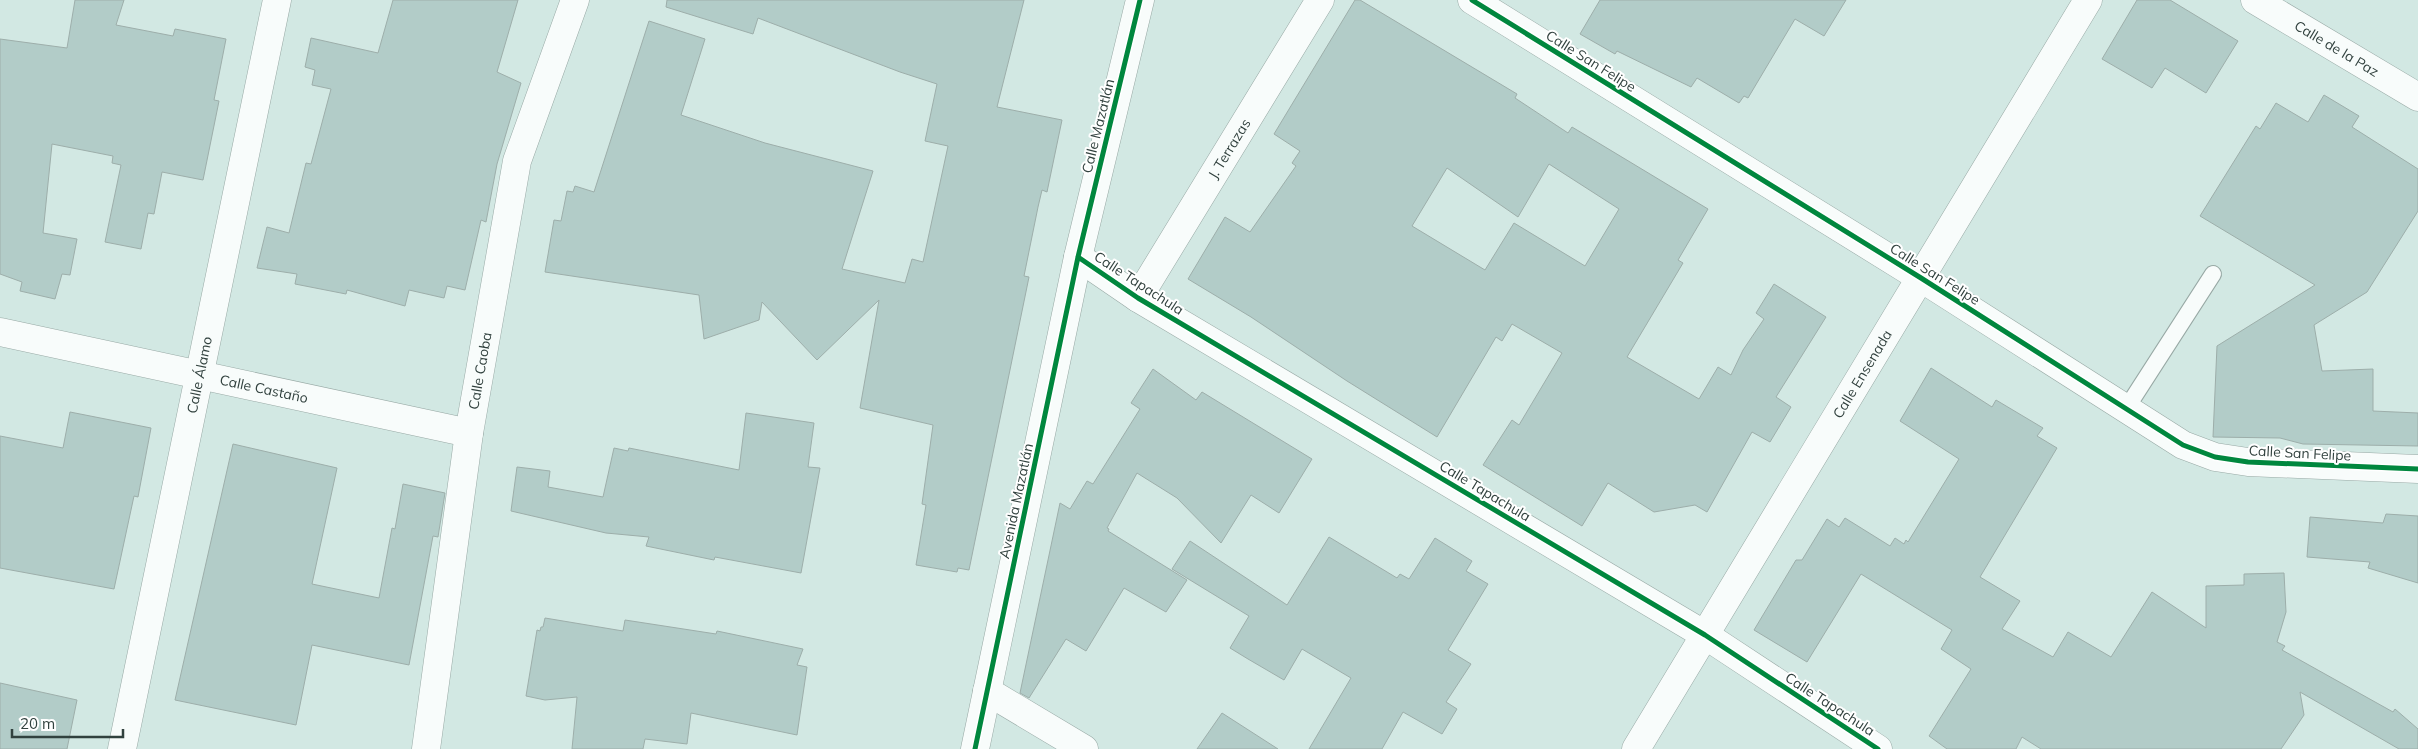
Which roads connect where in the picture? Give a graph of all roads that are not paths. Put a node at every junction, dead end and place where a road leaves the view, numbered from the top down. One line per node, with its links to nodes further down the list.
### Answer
1 (277, 0): 14 (street, Calle Álamo)
2 (575, 0): 16 (street, Calle Caoba)
3 (1140, 0): 9 (street, Calle Mazatlán)
4 (1320, 0): 12 (street, J. Terrazas)
5 (1472, 0): 11 (street, Calle San Felipe)
6 (2088, 0): 11 (street, Calle Ensenada)
7 (2255, 0): 8 (street, Calle de la Paz)
8 (2418, 97)
9 (1078, 257): 12 (street, Calle Tapachula); 19 (street, Avenida Mazatlán)
10 (2213, 274): 15 (lane)
11 (1921, 278): 15 (street, Calle San Felipe); 18 (street, Calle Ensenada)
12 (1138, 298): 18 (street, Calle Tapachula)
13 (0, 332): 14 (street, Calle Castaño)
14 (200, 375): 16 (street, Calle Castaño); 20 (street, Calle Álamo)
15 (2126, 409): 17 (street, Calle San Felipe)
16 (469, 433): 21 (street, Calle Caoba)
17 (2418, 469)
18 (1704, 635): 24 (street, Calle Ensenada); 25 (street, Calle Tapachula)
19 (987, 691): 22 (street, Avenida Mazatlán); 23 (street)
20 (122, 749)
21 (426, 749)
22 (975, 749)
23 (1084, 749)
24 (1636, 749)
25 (1878, 749)

